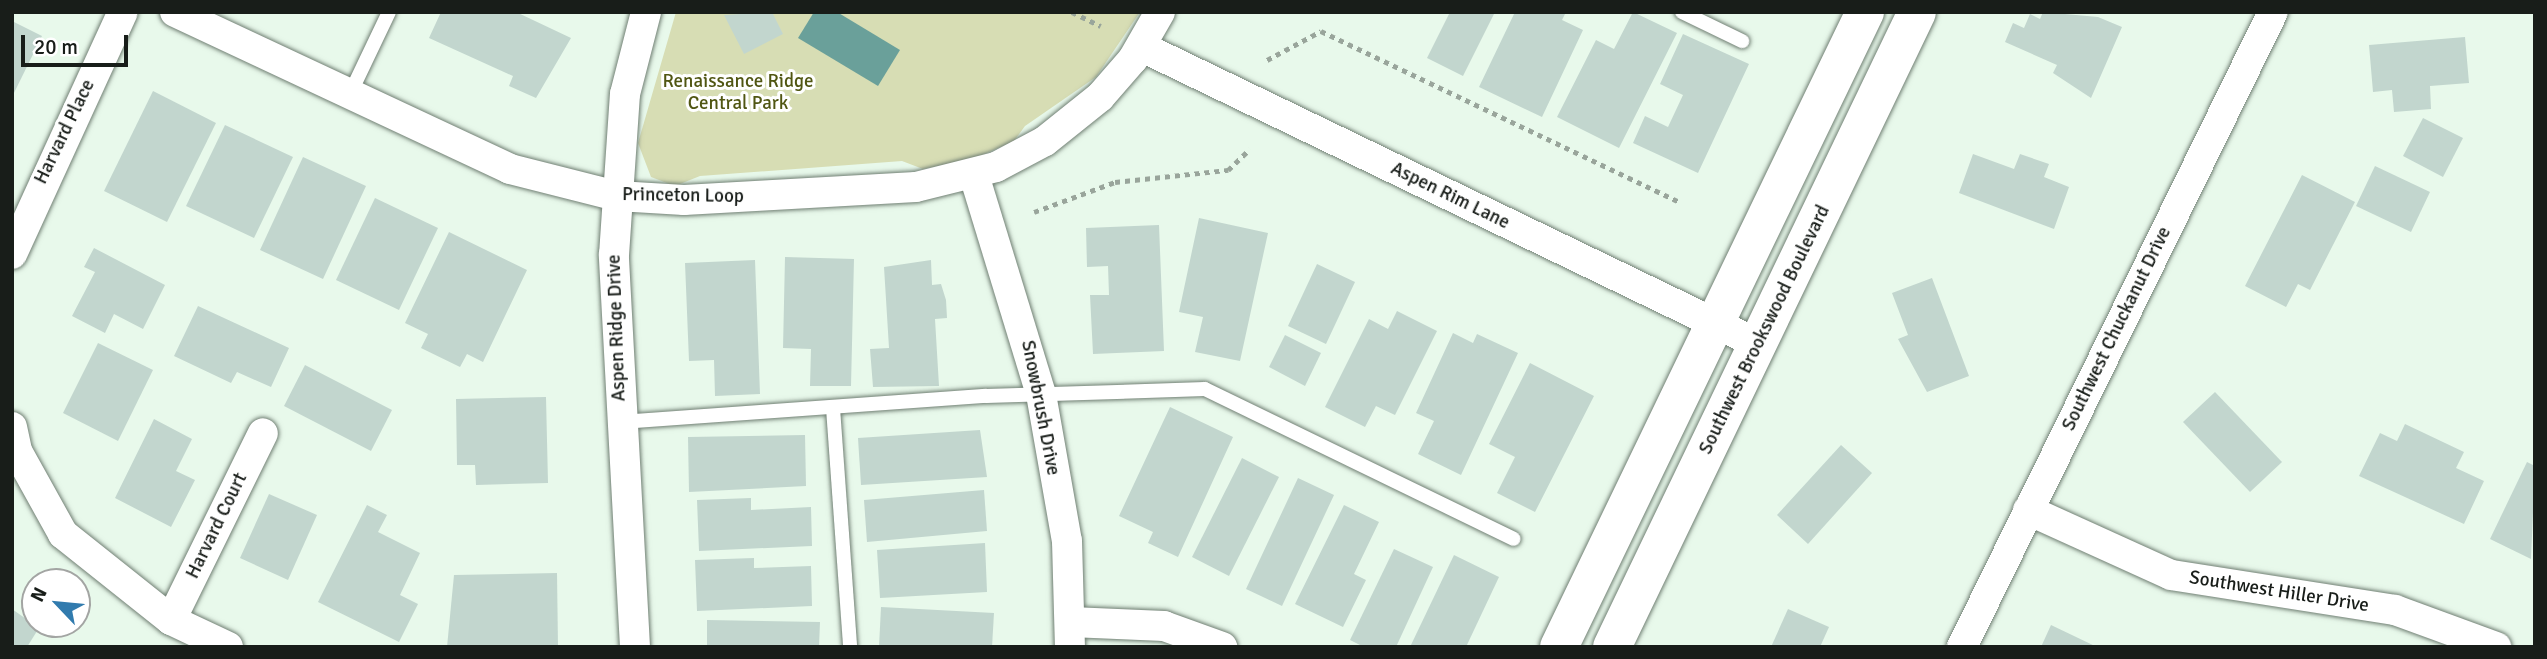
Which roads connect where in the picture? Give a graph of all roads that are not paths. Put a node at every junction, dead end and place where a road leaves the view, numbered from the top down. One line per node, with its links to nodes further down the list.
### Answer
1 (123, 12): 15 (street, Harvard Place)
2 (175, 12): 12 (street, Princeton Loop)
3 (389, 12): 12 (lane)
4 (646, 12): 14 (street, Aspen Ridge Drive)
5 (1160, 12): 11 (street, Princeton Loop)
6 (1682, 12): 10 (lane)
7 (1865, 12): 16 (main road)
8 (1917, 12): 17 (main road, Southwest Brookswood Boulevard)
9 (2273, 12): 23 (street, Southwest Chuckanut Drive)
10 (1742, 41)
11 (1142, 47): 13 (street, Princeton Loop); 16 (street, Aspen Rim Lane)
12 (349, 96): 14 (street, Princeton Loop)
13 (974, 175): 14 (street, Princeton Loop); 18 (street, Snowbrush Drive)
14 (617, 197): 20 (street, Aspen Ridge Drive)
15 (12, 254)
16 (1715, 324): 17 (street, Aspen Rim Lane); 31 (main road)
17 (1758, 344): 32 (main road, Southwest Brookswood Boulevard)
18 (1041, 394): 19 (lane); 24 (lane); 26 (street, Snowbrush Drive)
19 (833, 408): 20 (lane); 29 (lane)
20 (620, 422): 28 (street, Aspen Ridge Drive)
21 (12, 427): 25 (street)
22 (263, 433): 25 (street, Harvard Court)
23 (2028, 510): 33 (street, Southwest Chuckanut Drive); 34 (street, Southwest Hiller Drive)
24 (1514, 539)
25 (170, 620): 27 (street)
26 (1070, 634): 30 (street)
27 (228, 647)
28 (635, 647)
29 (850, 647)
30 (1222, 647)
31 (1559, 647)
32 (1612, 647)
33 (1962, 647)
34 (2496, 647)

